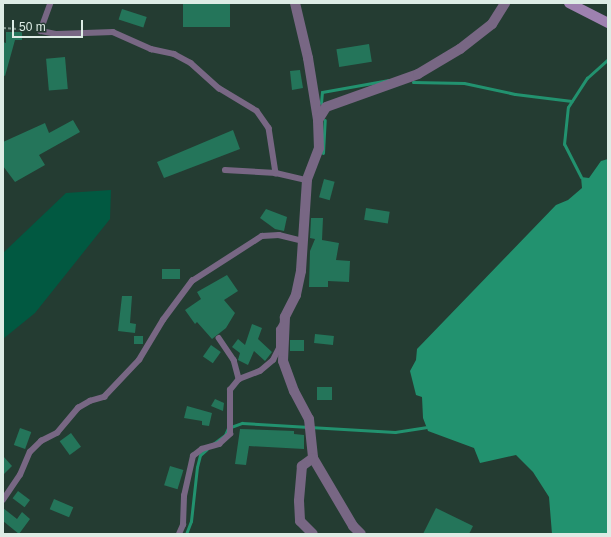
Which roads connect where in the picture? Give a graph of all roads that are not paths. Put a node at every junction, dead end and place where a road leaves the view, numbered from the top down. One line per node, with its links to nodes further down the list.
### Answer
1 (51, 3): 10 (lane)
2 (295, 3): 8 (street)
3 (505, 3): 8 (street)
4 (569, 3): 6 (main road)
5 (575, 3): 6 (main road)
6 (584, 9): 7 (main road)
7 (608, 22)
8 (318, 120): 11 (street)
9 (225, 170): 10 (lane)
10 (276, 173): 11 (lane)
11 (307, 180): 12 (street)
12 (303, 241): 13 (street); 17 (lane)
13 (286, 318): 15 (lane); 16 (street)
14 (219, 338): 15 (lane)
15 (239, 379): 18 (lane)
16 (313, 458): 19 (street); 20 (street)
17 (3, 500)
18 (180, 534)
19 (313, 534)
20 (361, 534)

